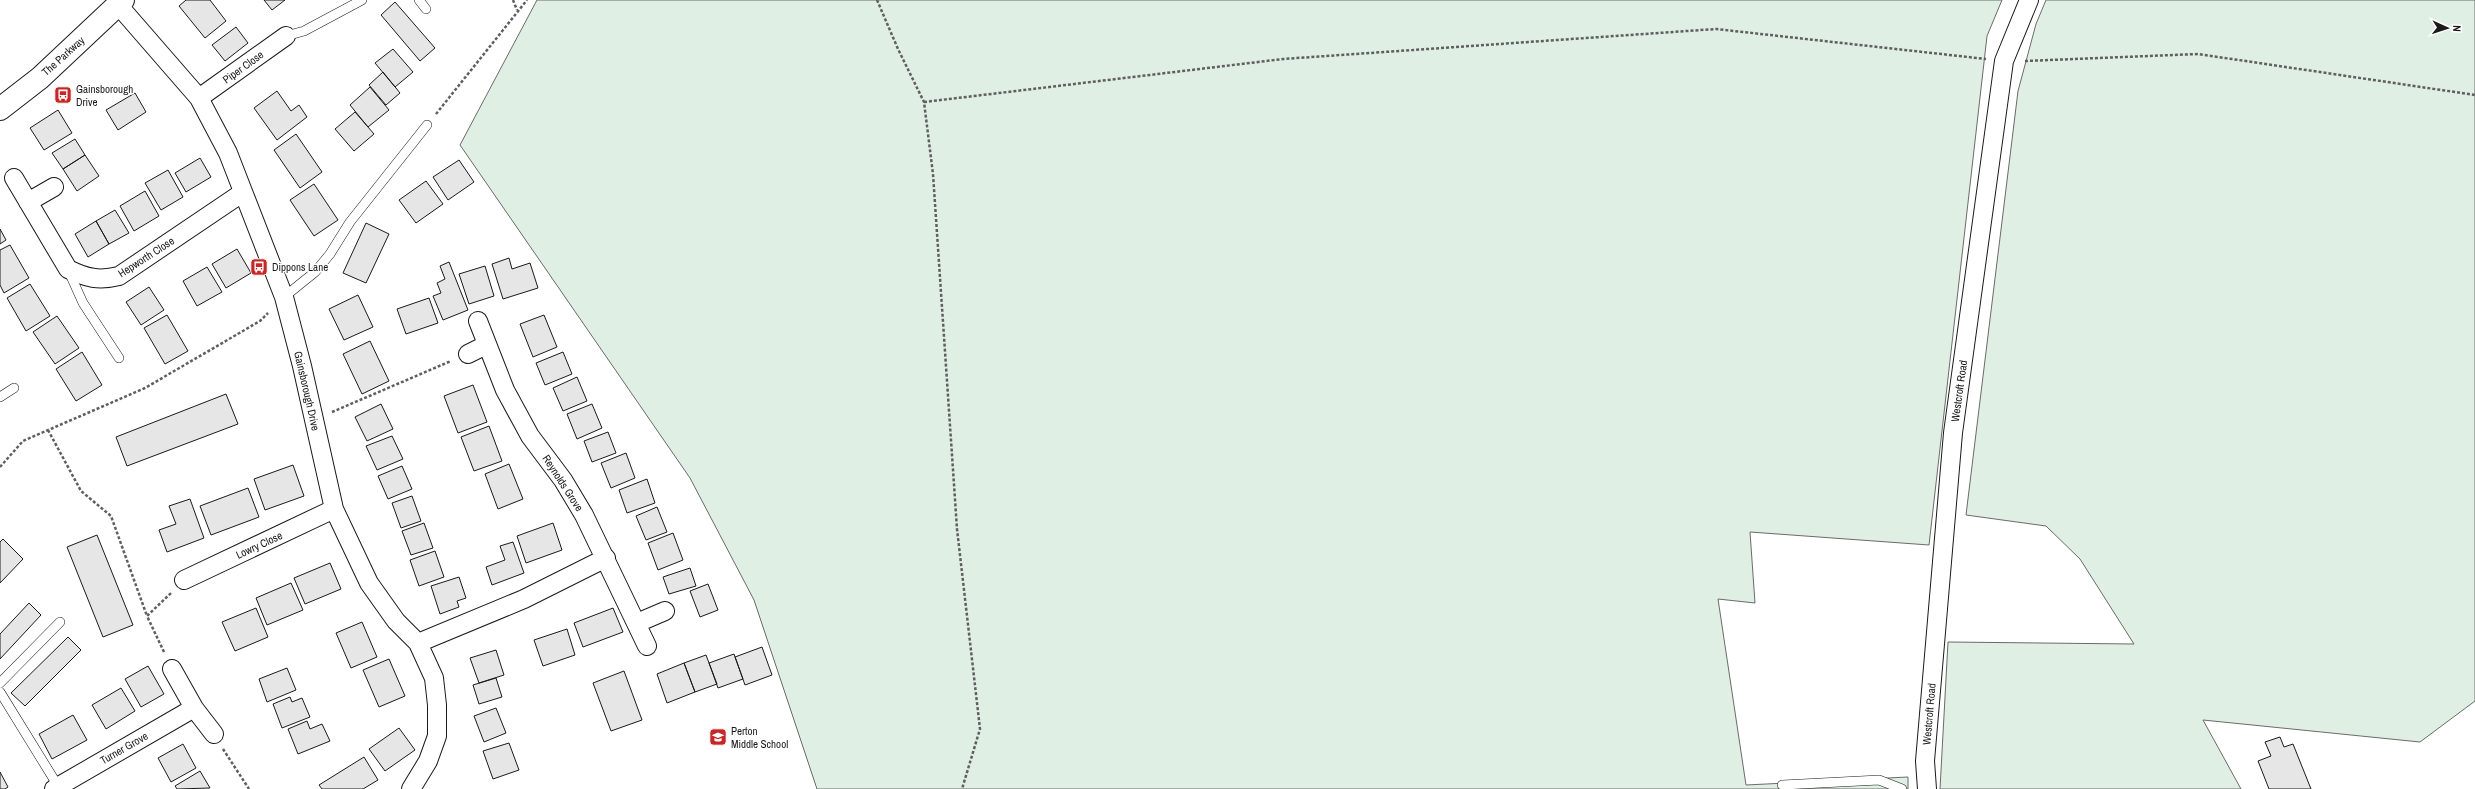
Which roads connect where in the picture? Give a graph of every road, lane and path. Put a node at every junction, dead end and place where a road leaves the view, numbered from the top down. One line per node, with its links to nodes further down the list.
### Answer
1 (362, 0): 10 (lane)
2 (419, 0): 8 (lane)
3 (513, 0): 9 (path)
4 (527, 0): 9 (path)
5 (877, 0): 14 (path)
6 (2029, 0): 11 (street, Westcroft Road)
7 (121, 3): 13 (street, Gainsborough Drive); 15 (street, The Parkway)
8 (426, 9)
9 (518, 10): 16 (path)
10 (286, 36): 13 (street, Piper Close)
11 (2004, 62): 12 (path); 14 (path); 52 (street, Westcroft Road)
12 (2475, 95)
13 (200, 98): 19 (street, Gainsborough Drive)
14 (924, 102): 50 (path)
15 (0, 109)
16 (427, 125): 22 (lane)
17 (14, 178): 20 (street)
18 (54, 187): 20 (street)
19 (242, 193): 21 (street, Hepworth Close); 22 (street, Gainsborough Drive)
20 (28, 202): 21 (street)
21 (68, 268): 26 (lane)
22 (284, 297): 29 (street, Gainsborough Drive); 30 (path)
23 (478, 321): 24 (street, Reynolds Grove)
24 (486, 344): 25 (street); 33 (street, Reynolds Grove)
25 (468, 354): 29 (path)
26 (119, 358)
27 (14, 388): 28 (lane)
28 (0, 397)
29 (314, 420): 32 (street, Gainsborough Drive)
30 (48, 430): 31 (path); 36 (path)
31 (0, 467)
32 (334, 509): 34 (street, Lowry Close); 39 (street, Gainsborough Drive)
33 (606, 558): 38 (street, Reynolds Grove); 39 (street)
34 (184, 580): 36 (path)
35 (665, 611): 38 (street)
36 (147, 616): 41 (path)
37 (60, 622): 42 (lane)
38 (637, 623): 40 (street, Reynolds Grove)
39 (418, 643): 49 (street, Gainsborough Drive)
40 (647, 646)
41 (172, 669): 44 (street)
42 (0, 683)
43 (0, 692): 47 (lane)
44 (194, 708): 45 (street); 47 (street, Turner Grove)
45 (214, 734): 48 (path)
46 (1782, 785): 51 (lane)
47 (56, 788)
48 (249, 789)
49 (411, 789)
50 (962, 789)
51 (1902, 789)
52 (1927, 789)

